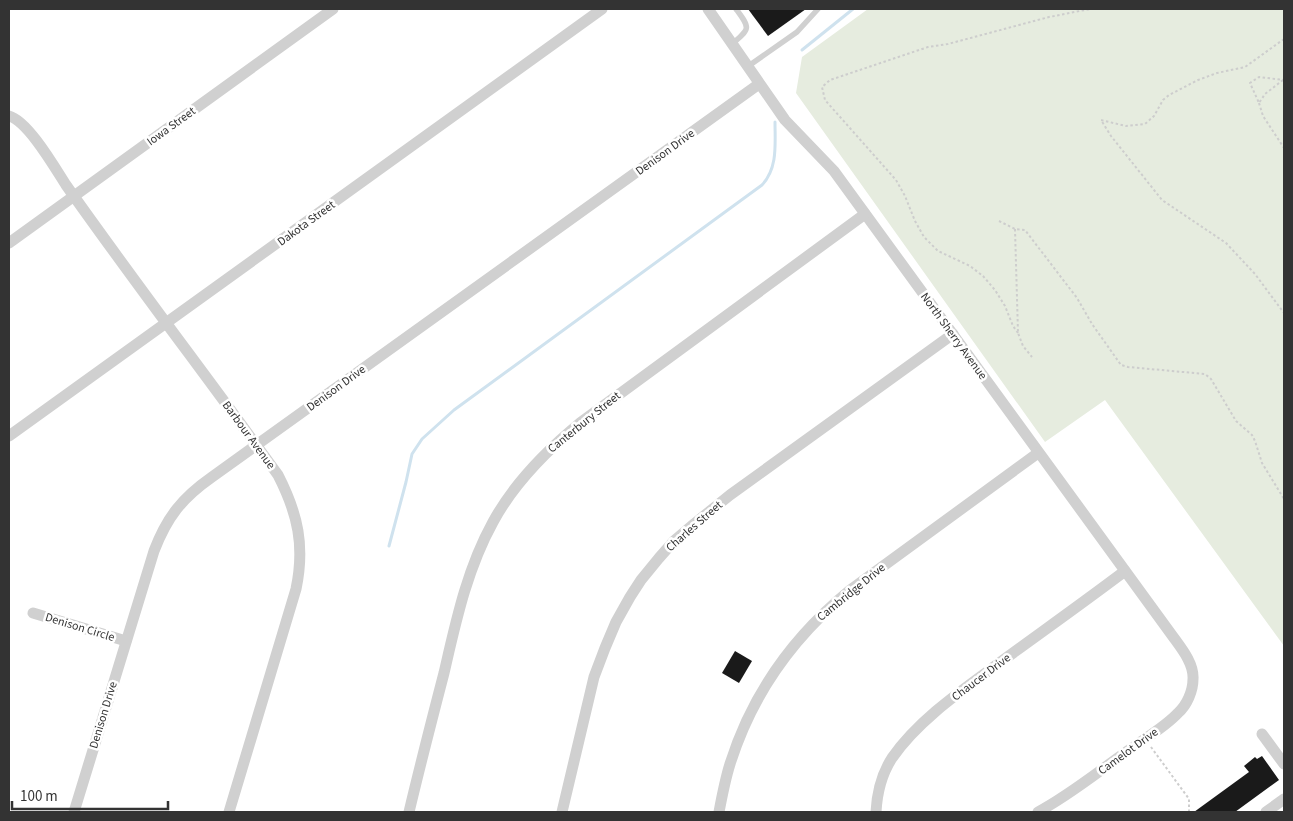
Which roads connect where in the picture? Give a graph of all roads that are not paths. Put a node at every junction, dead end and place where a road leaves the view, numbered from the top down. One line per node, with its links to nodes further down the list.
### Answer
1 (333, 9): 10 (street, Iowa Street)
2 (602, 9): 13 (street, Dakota Street)
3 (708, 9): 6 (street, North Sherry Avenue)
4 (736, 9): 6 (lane)
5 (818, 9): 7 (lane)
6 (732, 44): 7 (street, North Sherry Avenue)
7 (747, 67): 8 (street, North Sherry Avenue)
8 (759, 84): 11 (street, North Sherry Avenue); 16 (street, Denison Drive)
9 (9, 116): 10 (street, Barbour Avenue)
10 (74, 196): 12 (street, Iowa Street); 13 (street, Barbour Avenue)
11 (865, 214): 14 (street, North Sherry Avenue); 27 (street, Canterbury Street)
12 (9, 243)
13 (167, 323): 15 (street, Dakota Street); 16 (street, Barbour Avenue)
14 (953, 334): 17 (street, North Sherry Avenue); 28 (street, Charles Street)
15 (9, 436)
16 (256, 446): 20 (street, Denison Drive); 26 (street, Barbour Avenue)
17 (1038, 453): 18 (street, North Sherry Avenue); 29 (street, Cambridge Drive)
18 (1125, 571): 21 (street, North Sherry Avenue); 30 (street, Chaucer Drive)
19 (33, 613): 20 (street, Denison Circle)
20 (126, 641): 25 (street, Denison Drive)
21 (1192, 670): 31 (street, Camelot Drive)
22 (1262, 734): 23 (street)
23 (1284, 764)
24 (1284, 799): 32 (street)
25 (74, 812)
26 (229, 812)
27 (408, 812)
28 (562, 812)
29 (719, 812)
30 (876, 812)
31 (1038, 812)
32 (1266, 812)

